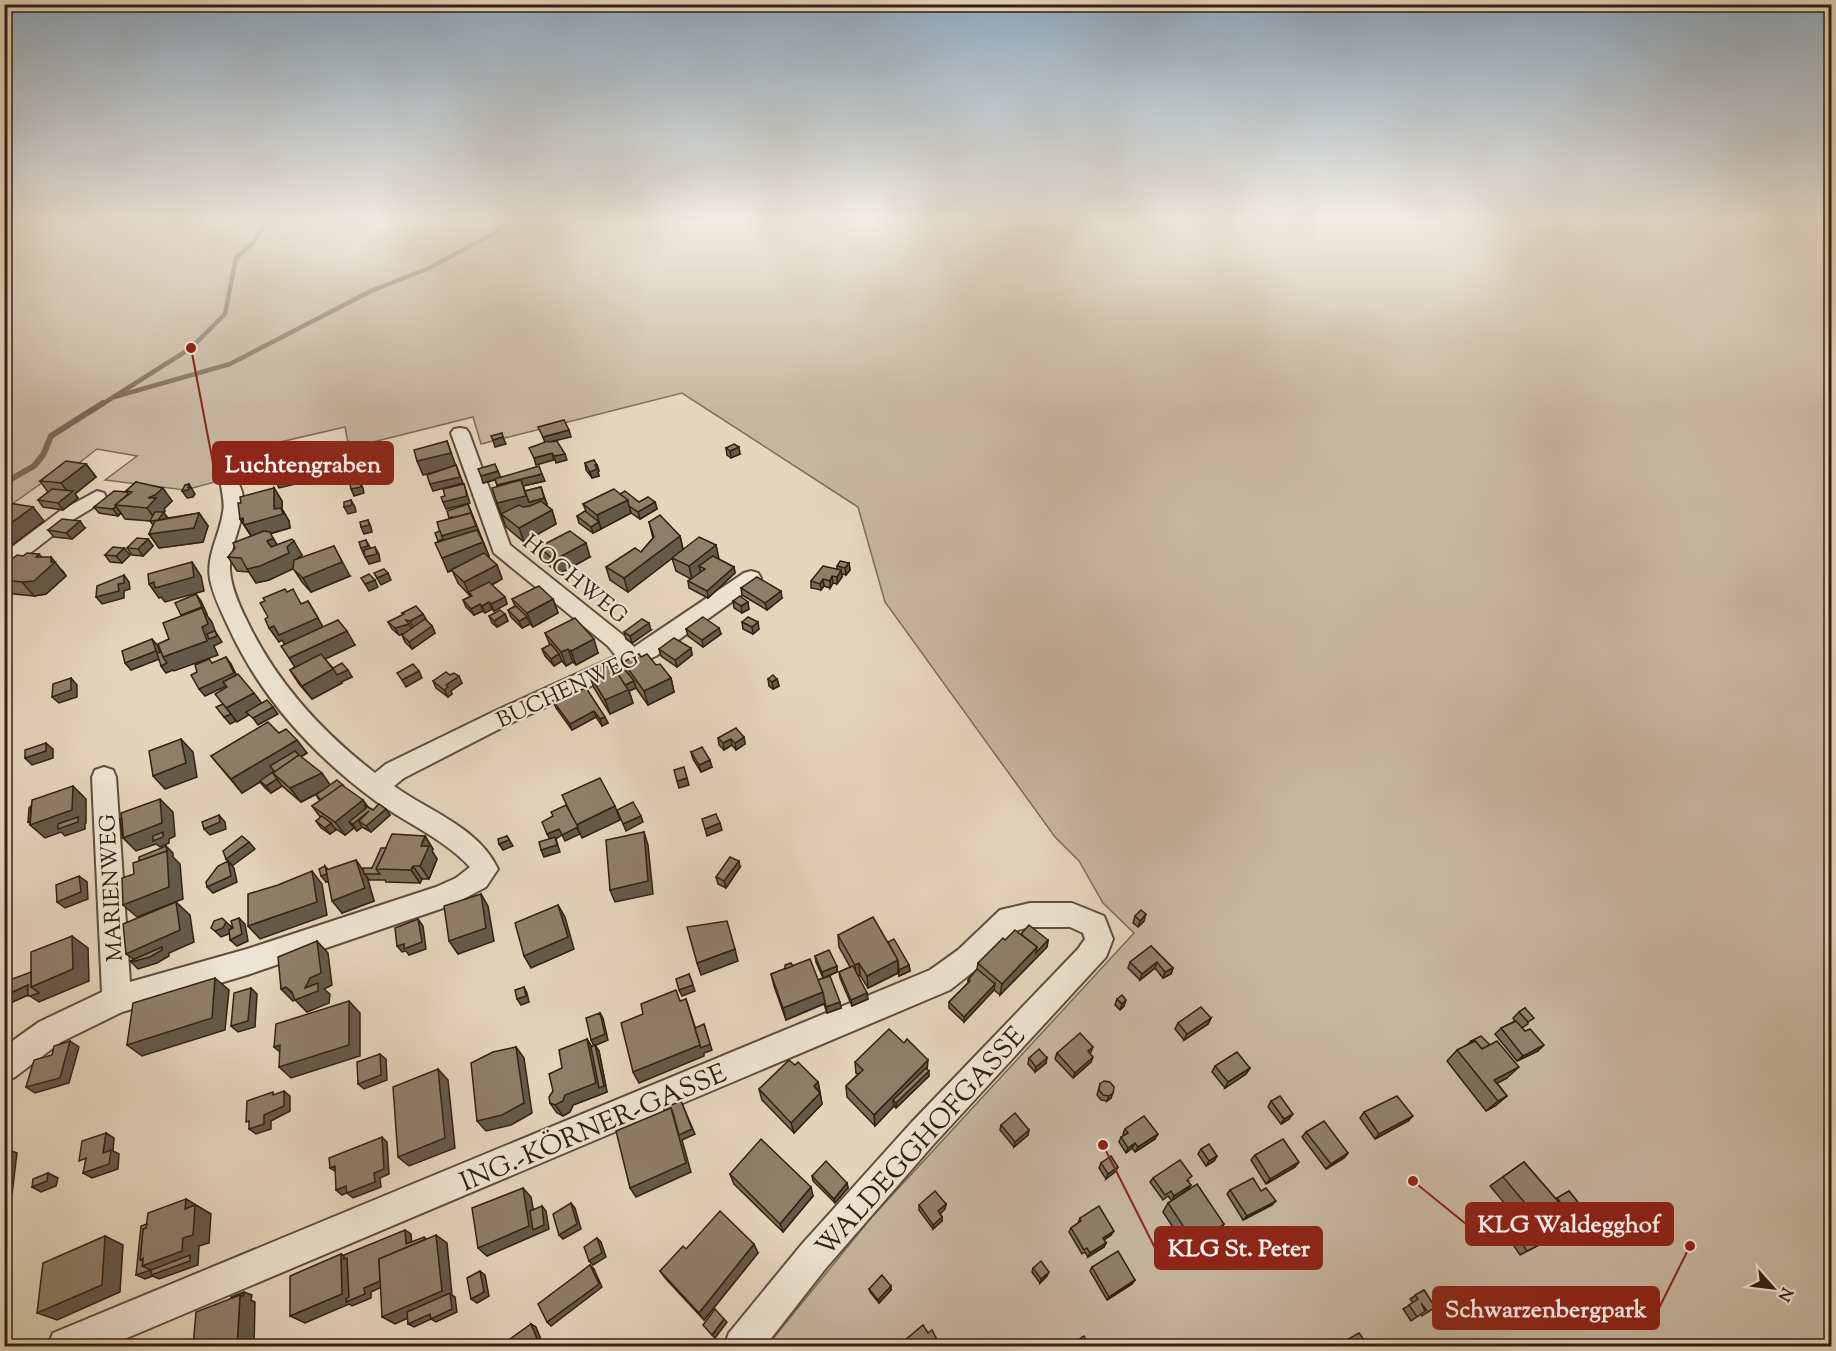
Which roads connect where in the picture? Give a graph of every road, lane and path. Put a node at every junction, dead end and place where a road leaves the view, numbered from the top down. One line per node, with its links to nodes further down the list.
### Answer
1 (460, 434): 6 (street, HOCHWEG)
2 (230, 485): 8 (street)
3 (97, 497): 4 (street)
4 (4, 563)
5 (751, 578): 6 (street, BUCHENWEG)
6 (628, 658): 8 (street, BUCHENWEG)
7 (104, 777): 10 (street, MARIENWEG)
8 (376, 787): 10 (street)
9 (1099, 939): 12 (street, ING.-KÖRNER-GASSE); 13 (street, WALDEGGHOFGASSE)
10 (117, 1000): 11 (street)
11 (4, 1066)
12 (66, 1347)
13 (742, 1347)

